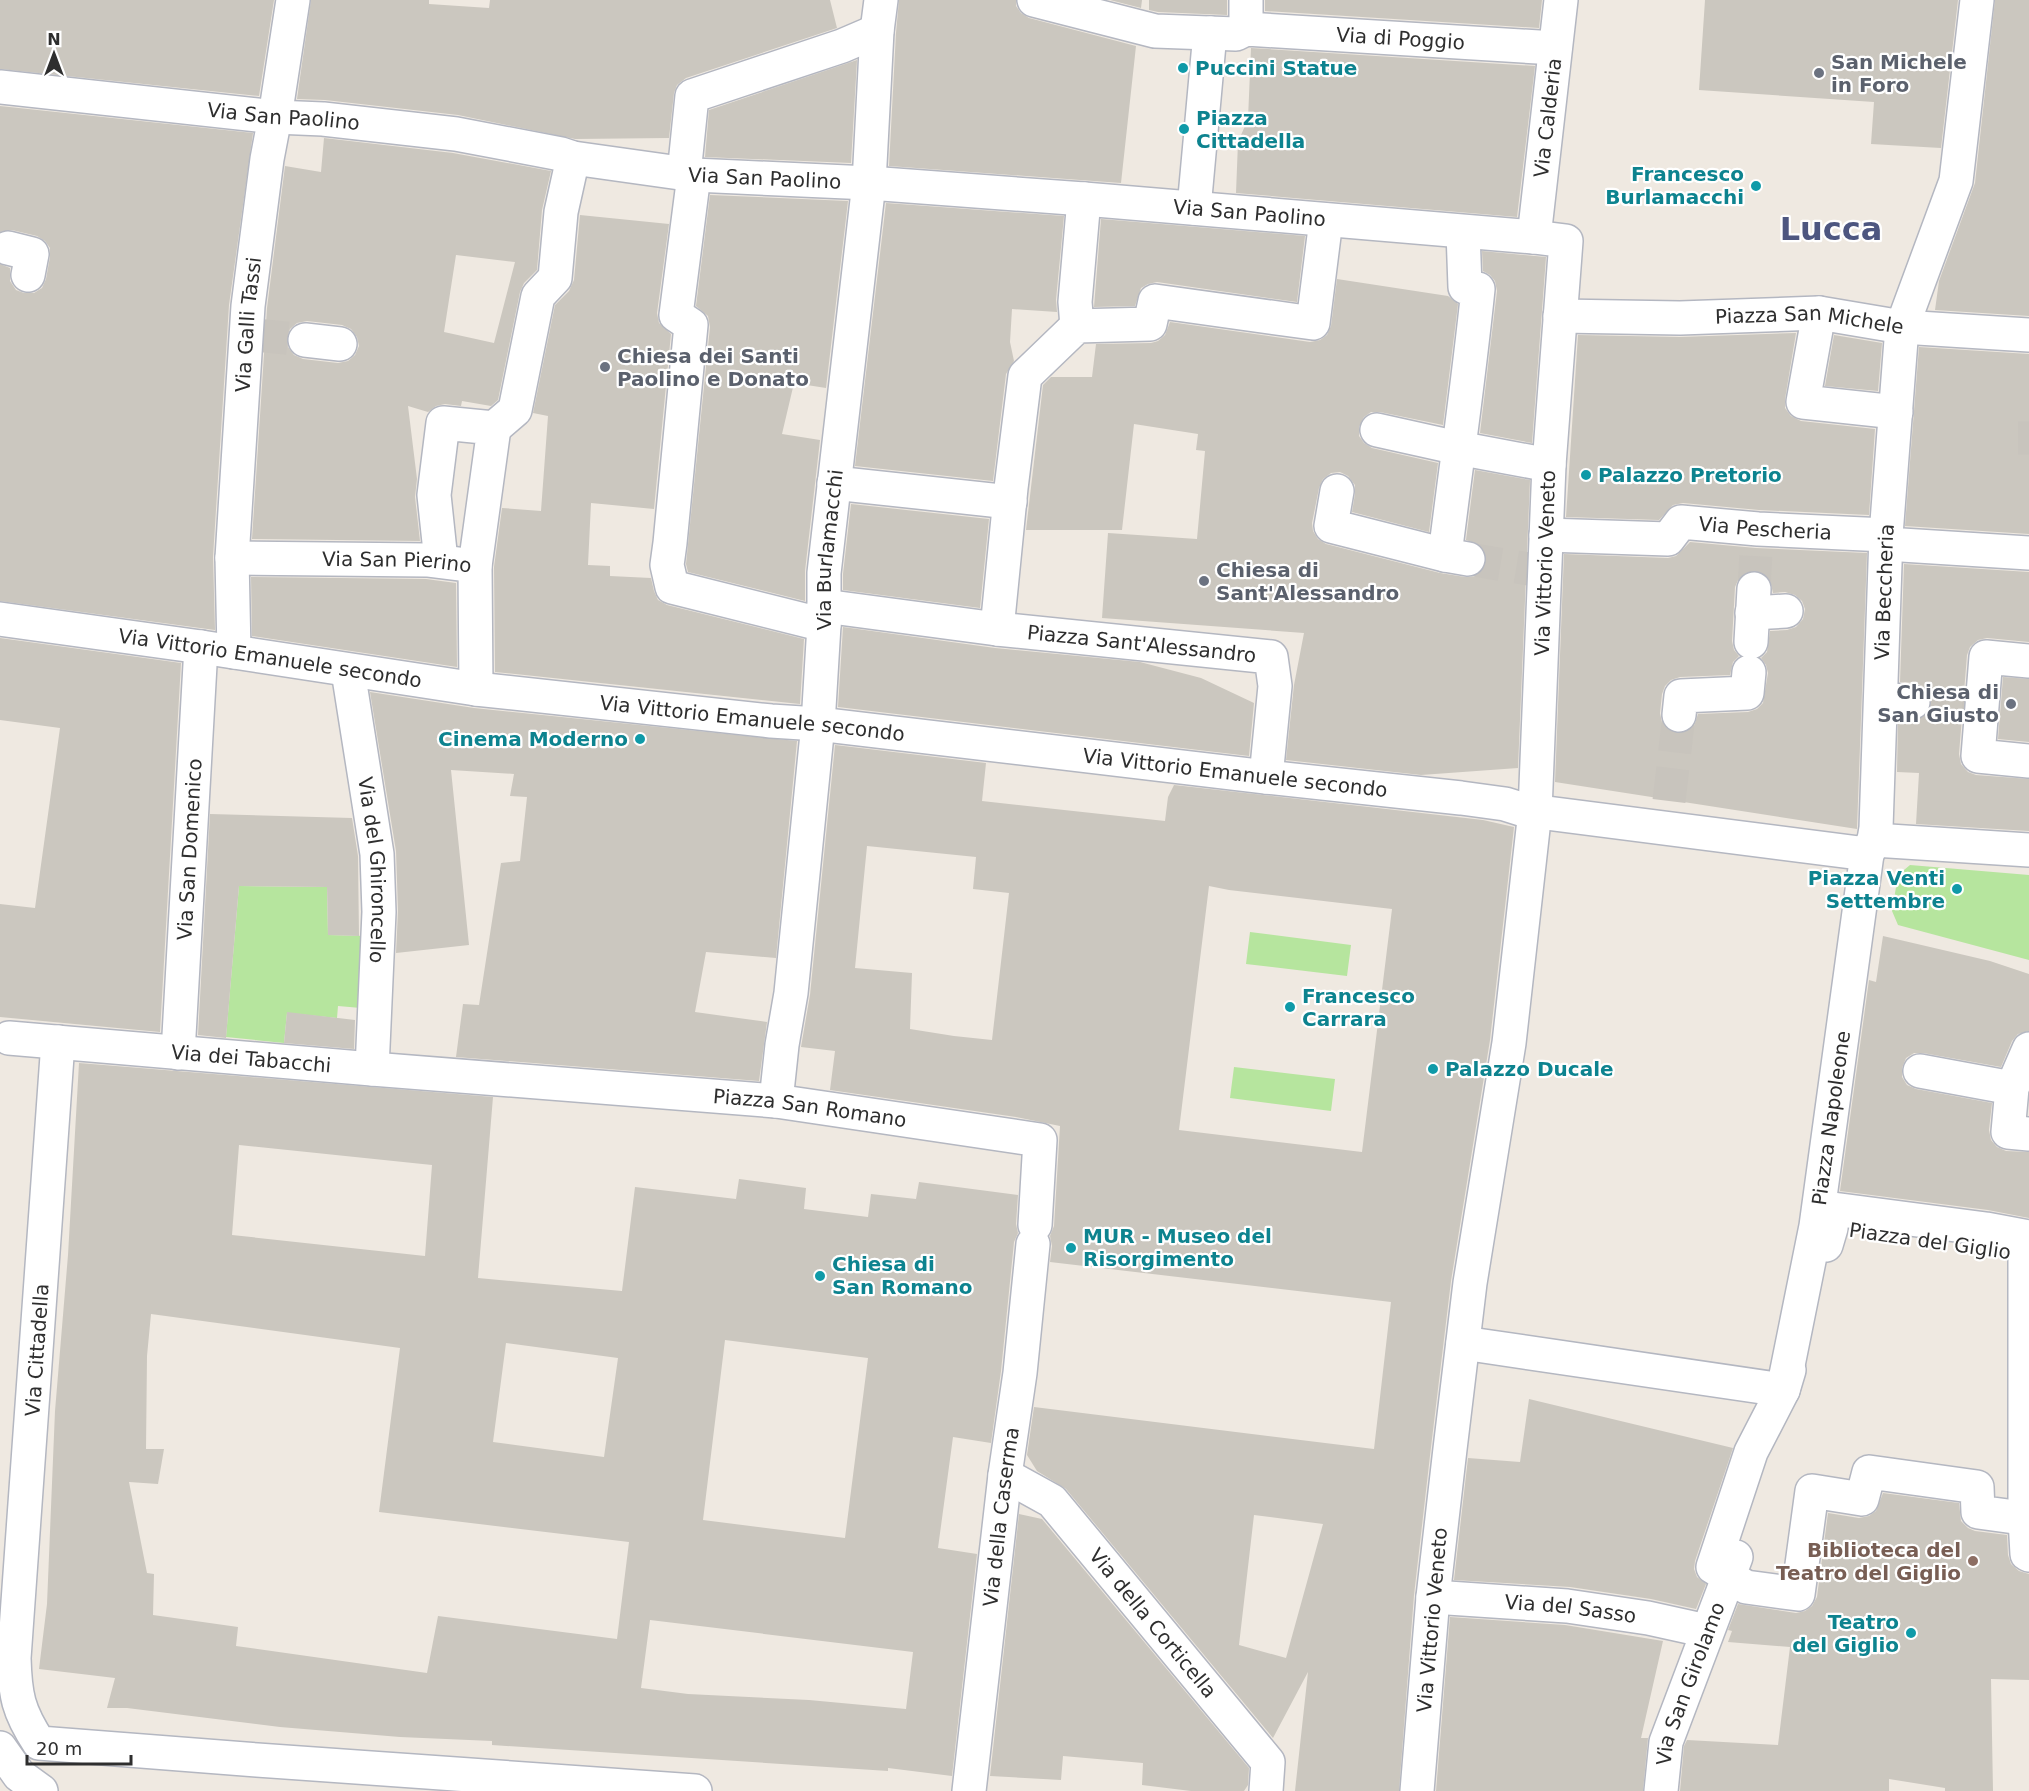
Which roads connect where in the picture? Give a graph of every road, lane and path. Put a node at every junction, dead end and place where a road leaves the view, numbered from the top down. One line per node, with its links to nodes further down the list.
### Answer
1 (292, 0): 10 (street, Via Galli Tassi)
2 (1034, 0): 7 (street)
3 (1561, 0): 8 (street, Via Calderia)
4 (1977, 0): 24 (street, Piazza San Michele)
5 (879, 15): 12 (street); 13 (street, Via Burlamacchi)
6 (1246, 15): 7 (street); 8 (street, Via di Poggio)
7 (1210, 33): 15 (street)
8 (1555, 48): 18 (street, Via Calderia)
9 (3, 93): 10 (street, Via San Paolino)
10 (275, 117): 11 (street, Via San Paolino); 39 (street, Via Galli Tassi)
11 (573, 158): 12 (street, Via San Paolino); 29 (street)
12 (689, 175): 13 (street, Via San Paolino); 43 (street)
13 (869, 183): 14 (street, Via San Paolino); 33 (street, Via Burlamacchi)
14 (1084, 199): 15 (street, Via San Paolino); 23 (street)
15 (1194, 208): 16 (street, Via San Paolino)
16 (1326, 220): 17 (street, Via San Paolino); 23 (street)
17 (1463, 232): 18 (street, Via San Paolino); 31 (street)
18 (1534, 237): 22 (street, Via Vittorio Veneto)
19 (8, 248): 20 (street)
20 (28, 275)
21 (1819, 313): 22 (street, Piazza San Michele); 24 (street, Piazza San Michele); 28 (street)
22 (1560, 316): 32 (street, Via Vittorio Veneto)
23 (1077, 326): 35 (street)
24 (1902, 327): 25 (street); 28 (street, Via Beccheria)
25 (2029, 335)
26 (305, 340): 27 (street)
27 (340, 344)
28 (1896, 412): 37 (street, Via Beccheria)
29 (494, 428): 40 (street); 41 (street)
30 (1377, 430): 31 (street)
31 (1458, 448): 32 (street); 34 (street)
32 (1549, 465): 36 (street, Via Vittorio Veneto)
33 (834, 483): 35 (street); 43 (street, Via Burlamacchi)
34 (1337, 491)
35 (1009, 506): 45 (street)
36 (1546, 535): 37 (street, Via Pescheria); 57 (street, Via Vittorio Veneto)
37 (1886, 540): 38 (street, Via Pescheria); 51 (street, Via Beccheria)
38 (2029, 553)
39 (232, 558): 40 (street, Via San Pierino); 47 (street, Via Galli Tassi)
40 (441, 561): 41 (street, Via San Pierino)
41 (475, 566): 50 (street, Via San Pierino)
42 (1786, 611): 53 (street)
43 (824, 615): 45 (street); 54 (street, Via Burlamacchi)
44 (0, 619): 46 (street, Via Vittorio Emanuele secondo)
45 (990, 628): 56 (street, Piazza Sant'Alessandro)
46 (201, 646): 47 (street, Via Vittorio Emanuele secondo); 63 (street, Via San Domenico)
47 (234, 652): 49 (street, Via Vittorio Emanuele secondo)
48 (2029, 661): 55 (street)
49 (348, 671): 50 (street, Via Vittorio Emanuele secondo); 64 (street, Via del Ghironcello)
50 (476, 689): 54 (street, Via Vittorio Emanuele secondo)
51 (1881, 699): 52 (street); 58 (street, Via Beccheria)
52 (1913, 702)
53 (1679, 715)
54 (818, 724): 56 (street, Via Vittorio Emanuele secondo); 68 (street, Via Burlamacchi)
55 (2029, 761)
56 (1266, 777): 57 (street, Via Vittorio Emanuele secondo)
57 (1520, 807): 58 (street); 73 (street)
58 (1870, 847): 59 (street); 70 (street, Piazza Napoleone)
59 (2029, 850)
60 (9, 1038): 61 (street, Via dei Tabacchi)
61 (58, 1042): 63 (street, Via dei Tabacchi); 81 (street, Via Cittadella)
62 (2029, 1049): 67 (street)
63 (178, 1053): 64 (street, Via dei Tabacchi)
64 (372, 1069): 66 (street, Via dei Tabacchi)
65 (1920, 1071): 67 (street)
66 (493, 1079): 68 (street, Piazza San Romano)
67 (2012, 1088): 69 (street)
68 (776, 1101): 71 (street, Piazza San Romano)
69 (2029, 1134)
70 (1824, 1227): 72 (street, Piazza del Giglio); 74 (street, Piazza del Giglio)
71 (1034, 1234): 75 (street, Via della Caserma)
72 (2028, 1248): 76 (street)
73 (1463, 1343): 74 (street); 79 (street, Via Vittorio Veneto)
74 (1783, 1390): 78 (street, Piazza del Giglio)
75 (1005, 1475): 86 (street, Via della Caserma); 87 (street, Via della Corticella)
76 (2027, 1519): 77 (street); 78 (street)
77 (2029, 1555)
78 (1729, 1578): 80 (street, Via San Girolamo)
79 (1433, 1597): 80 (street, Via del Sasso); 88 (street, Via Vittorio Veneto)
80 (1707, 1631): 89 (street, Via San Girolamo)
81 (7, 1665): 82 (street, Via Cittadella)
82 (39, 1743): 83 (street); 84 (street)
83 (13, 1768)
84 (335, 1779): 85 (street)
85 (695, 1791)
86 (969, 1791)
87 (1266, 1791)
88 (1417, 1791)
89 (1661, 1791)

